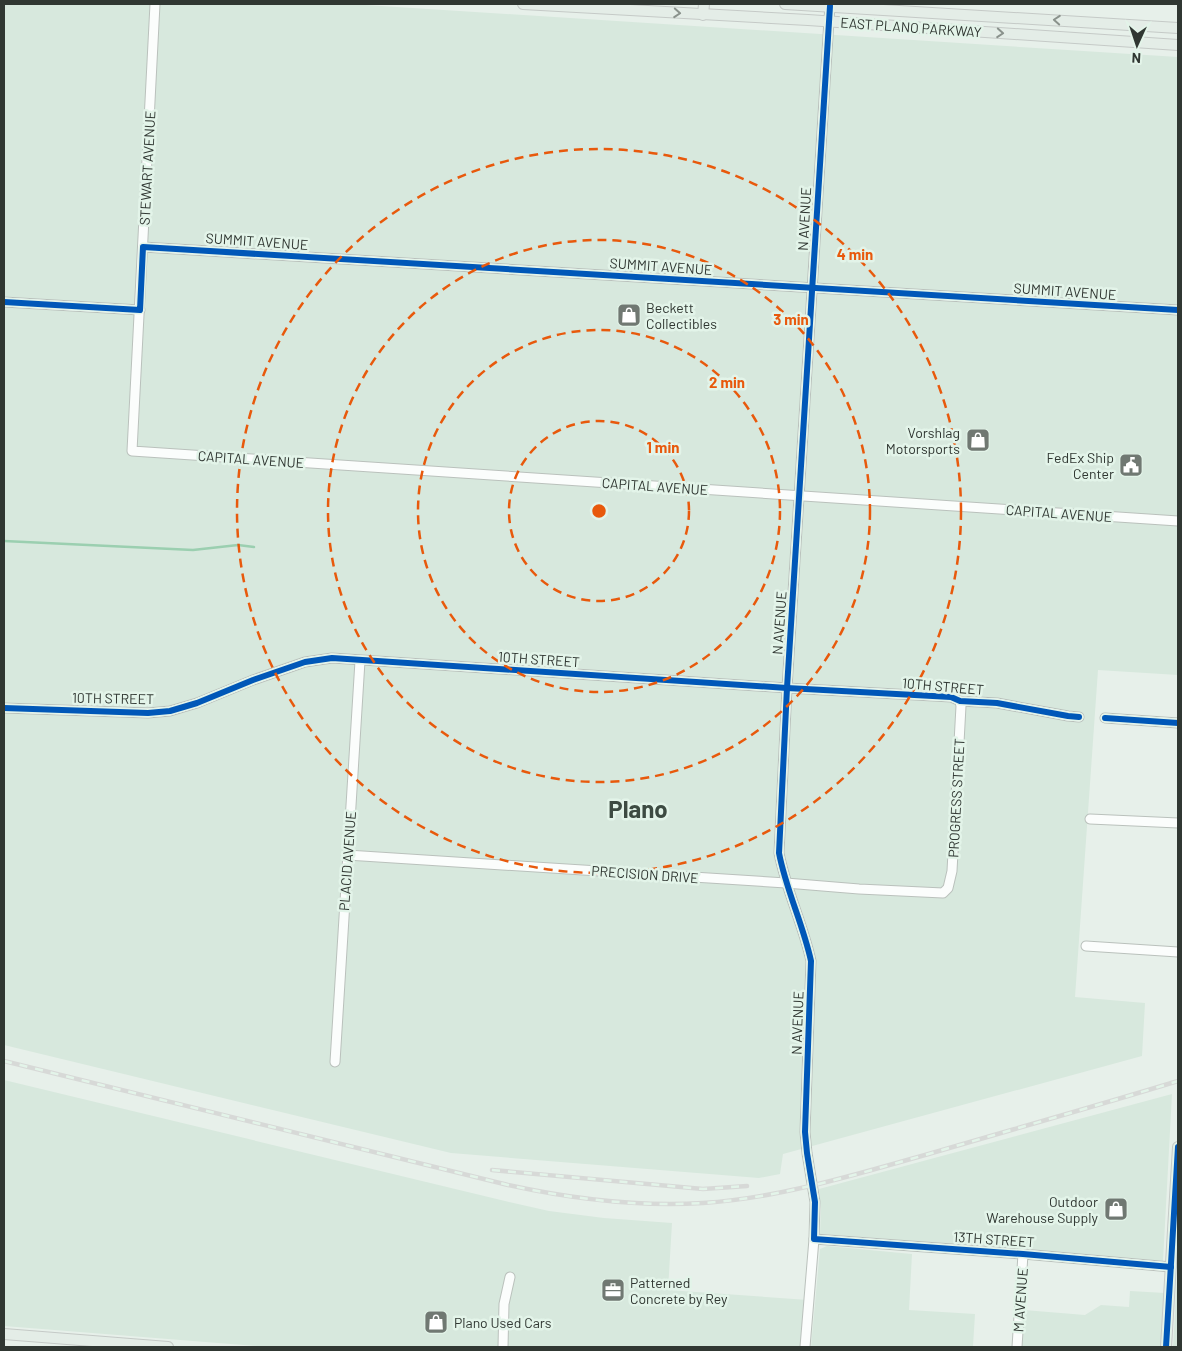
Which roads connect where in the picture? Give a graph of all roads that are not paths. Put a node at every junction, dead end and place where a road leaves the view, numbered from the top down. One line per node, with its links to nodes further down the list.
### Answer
1 (155, 4): 16 (street, STEWART AVENUE)
2 (523, 4): 3 (main road, EAST PLANO PARKWAY)
3 (531, 4): 7 (main road, EAST PLANO PARKWAY)
4 (704, 4): 9 (main road)
5 (784, 4): 6 (main road, EAST PLANO PARKWAY)
6 (830, 5): 8 (main road, EAST PLANO PARKWAY); 10 (street, N AVENUE)
7 (645, 8): 9 (main road, EAST PLANO PARKWAY, one-way to 9)
8 (964, 14): 11 (main road, EAST PLANO PARKWAY, one-way to 8); 13 (main road)
9 (704, 15): 10 (main road, EAST PLANO PARKWAY)
10 (829, 22): 13 (main road, EAST PLANO PARKWAY); 17 (street, N AVENUE)
11 (1106, 23): 12 (main road, EAST PLANO PARKWAY); 14 (main road)
12 (1178, 28)
13 (962, 31): 14 (main road, EAST PLANO PARKWAY, one-way to 14)
14 (1104, 40): 15 (main road, EAST PLANO PARKWAY)
15 (1178, 45)
16 (143, 247): 17 (street, SUMMIT AVENUE); 19 (street, STEWART AVENUE)
17 (813, 288): 20 (street, SUMMIT AVENUE); 22 (street, N AVENUE)
18 (4, 302): 19 (street)
19 (140, 310): 21 (street, STEWART AVENUE)
20 (1178, 310)
21 (132, 452): 22 (street, CAPITAL AVENUE)
22 (799, 496): 23 (street, CAPITAL AVENUE); 25 (street, N AVENUE)
23 (1178, 521)
24 (360, 661): 25 (street, 10TH STREET); 27 (street, 10TH STREET); 33 (street, PLACID AVENUE)
25 (787, 688): 26 (street, 10TH STREET); 34 (street, N AVENUE)
26 (960, 701): 28 (street, 10TH STREET); 35 (street, PROGRESS STREET)
27 (4, 708)
28 (1079, 717)
29 (1104, 718): 30 (street)
30 (1178, 723)
31 (1090, 819): 32 (street)
32 (1178, 823)
33 (347, 855): 34 (street, PRECISION DRIVE); 38 (street, PLACID AVENUE)
34 (786, 883): 35 (street, PRECISION DRIVE); 40 (street, N AVENUE)
35 (943, 893)
36 (1086, 946): 37 (street)
37 (1178, 952)
38 (335, 1062)
39 (1178, 1147): 42 (main road)
40 (814, 1239): 41 (street, 13TH STREET); 47 (street, N AVENUE)
41 (1023, 1254): 42 (street, 13TH STREET); 48 (street, M AVENUE)
42 (1171, 1267): 49 (main road)
43 (510, 1277): 46 (street)
44 (4, 1334): 45 (main road)
45 (168, 1347)
46 (502, 1347)
47 (805, 1347)
48 (1017, 1347)
49 (1166, 1347)

